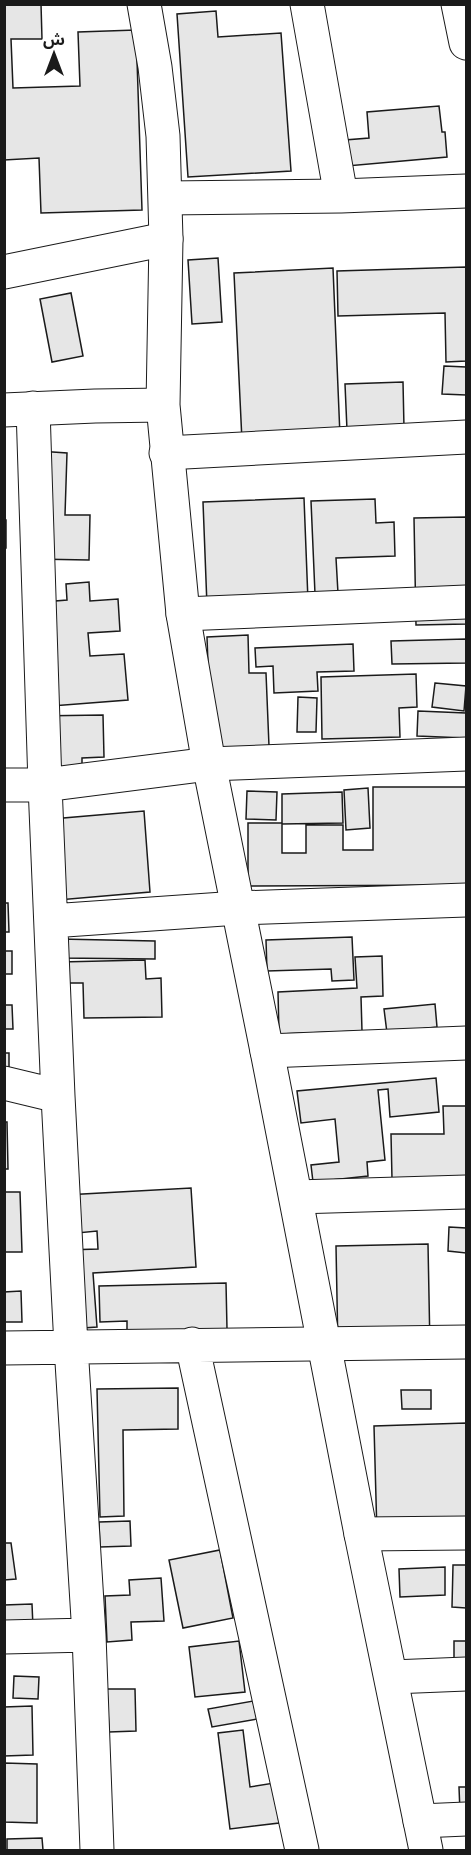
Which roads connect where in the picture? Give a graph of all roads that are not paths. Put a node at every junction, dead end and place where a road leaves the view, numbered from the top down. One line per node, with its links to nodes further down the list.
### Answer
1 (144, 4): 7 (street)
2 (307, 4): 6 (street)
3 (458, 4): 4 (street)
4 (466, 43)
5 (466, 191): 6 (street)
6 (341, 196): 7 (street)
7 (166, 198): 8 (street)
8 (166, 239): 9 (street); 10 (street)
9 (4, 272)
10 (163, 405): 11 (street); 13 (street)
11 (12, 407): 19 (street)
12 (466, 437): 13 (street)
13 (166, 453): 15 (street)
14 (466, 602): 15 (street)
15 (183, 614): 17 (street)
16 (466, 754): 17 (street)
17 (209, 764): 19 (street); 21 (street)
18 (4, 785): 19 (street)
19 (45, 785): 22 (street)
20 (466, 900): 21 (street)
21 (238, 908): 22 (street); 24 (street)
22 (51, 921): 26 (street)
23 (466, 1043): 24 (street)
24 (267, 1051): 28 (street)
25 (4, 1083): 26 (street)
26 (58, 1096): 32 (street)
27 (466, 1192): 28 (street)
28 (296, 1197): 30 (street)
29 (466, 1342): 30 (street)
30 (324, 1343): 31 (street); 35 (street)
31 (192, 1344): 32 (street); 43 (street)
32 (71, 1346): 33 (street); 36 (street)
33 (4, 1348)
34 (466, 1533): 35 (street)
35 (362, 1534): 39 (street)
36 (89, 1635): 37 (street); 42 (street)
37 (4, 1637)
38 (466, 1674): 39 (street)
39 (392, 1677): 41 (street)
40 (466, 1819): 41 (street)
41 (423, 1836)
42 (97, 1851)
43 (302, 1851)

